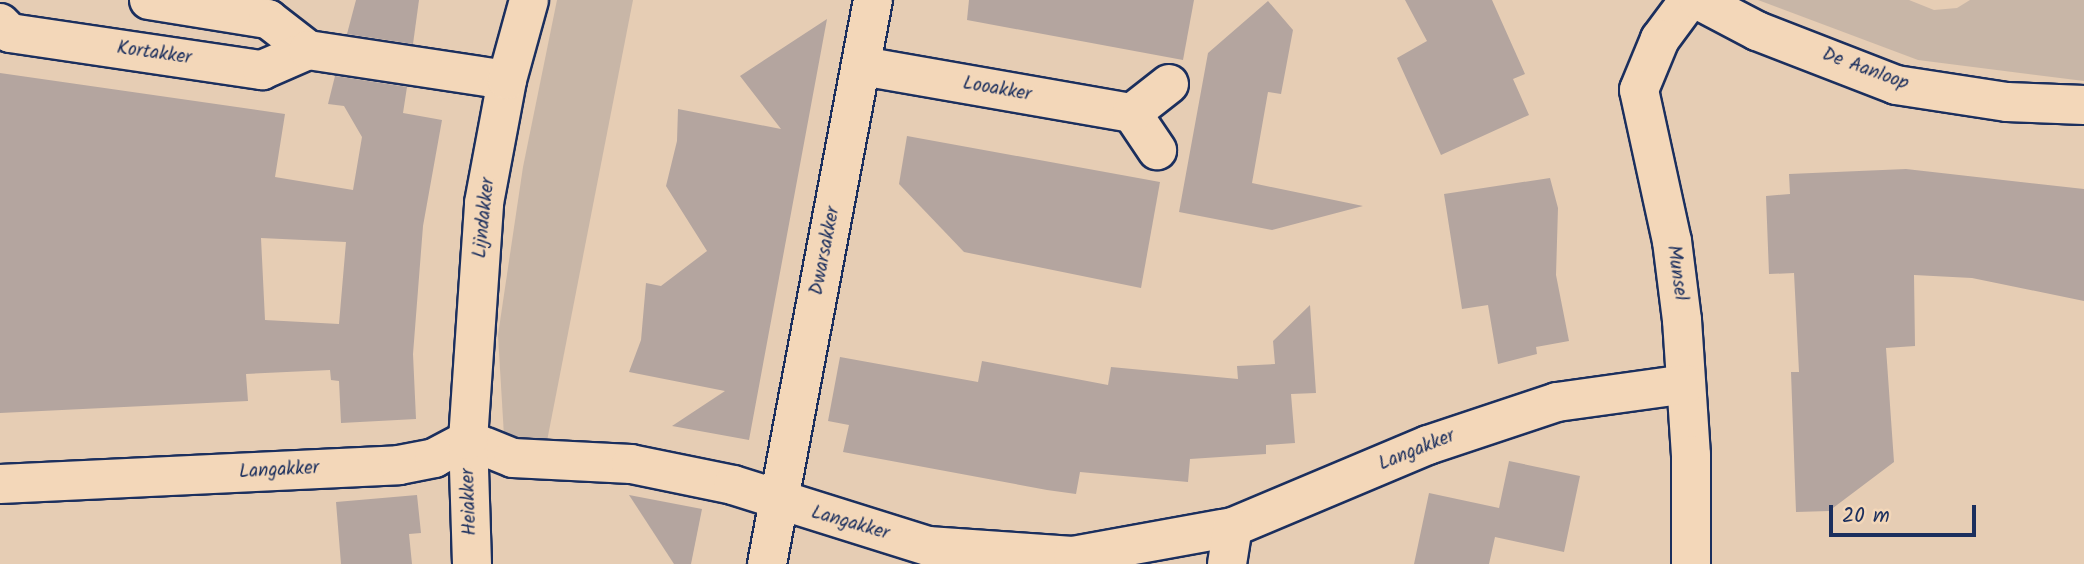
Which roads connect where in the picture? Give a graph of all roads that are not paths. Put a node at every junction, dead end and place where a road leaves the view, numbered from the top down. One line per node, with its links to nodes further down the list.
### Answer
1 (149, 0): 7 (street)
2 (529, 0): 9 (street, Lijndakker)
3 (873, 0): 8 (street, Dwarsakker)
4 (1689, 0): 14 (street, Munsel)
5 (1698, 0): 11 (street, De Aanloop)
6 (0, 23): 7 (street, Kortakker)
7 (308, 50): 9 (street)
8 (862, 66): 12 (street, Looakker); 17 (street, Dwarsakker)
9 (508, 80): 15 (street, Lijndakker)
10 (1169, 84): 12 (street)
11 (2084, 105)
12 (1132, 113): 13 (street)
13 (1157, 150)
14 (1686, 384): 18 (street, Langakker); 22 (street, Munsel)
15 (468, 440): 16 (street, Langakker); 17 (street, Langakker); 19 (street, Heiakker)
16 (0, 484)
17 (778, 502): 18 (street, Langakker); 20 (street, Dwarsakker)
18 (1233, 527): 21 (street)
19 (472, 564)
20 (767, 564)
21 (1227, 564)
22 (1691, 564)

